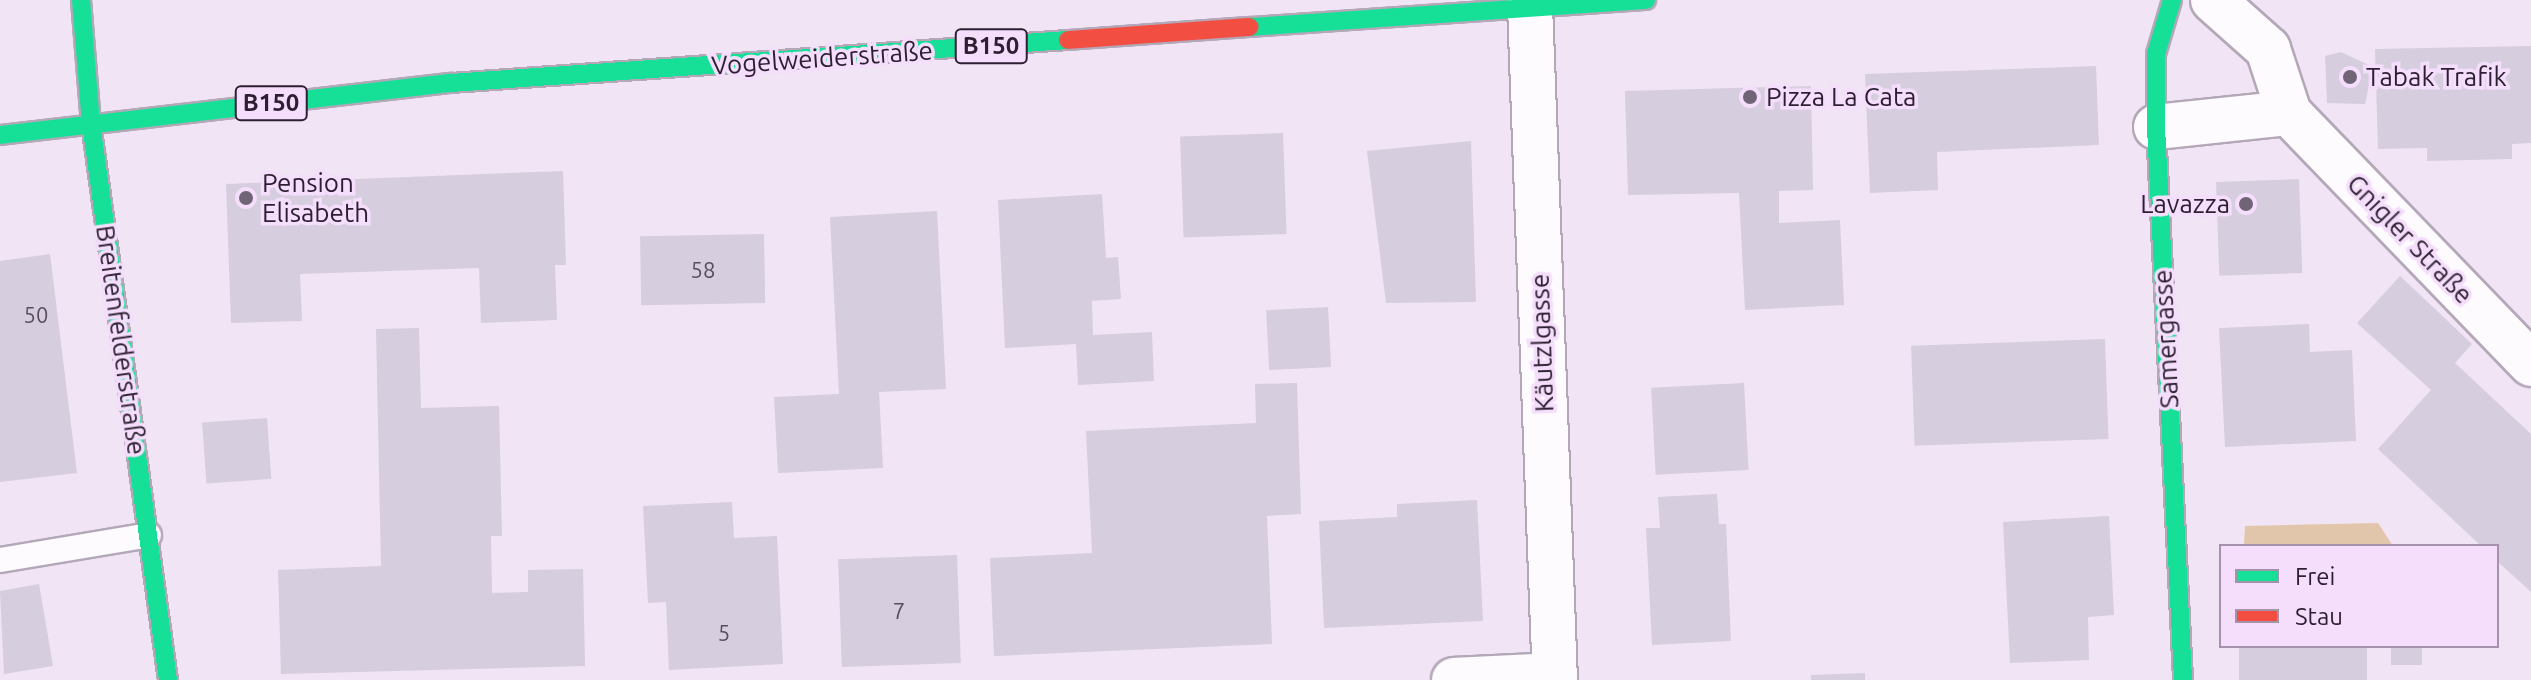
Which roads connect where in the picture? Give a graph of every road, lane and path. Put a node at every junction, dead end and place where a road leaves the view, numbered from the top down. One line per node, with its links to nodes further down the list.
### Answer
1 (81, 0): 7 (main road, Breitenfelderstraße)
2 (1646, 0): 5 (main road, Vogelweiderstraße / B150)
3 (2172, 0): 8 (main road, Samergasse)
4 (2213, 0): 6 (street, Gnigler Straße)
5 (1530, 6): 7 (main road, Vogelweiderstraße / B150); 13 (street, Käutzlgasse)
6 (2289, 113): 8 (street); 10 (street, Gnigler Straße)
7 (91, 123): 9 (main road, Vogelweiderstraße / B150); 11 (main road, Breitenfelderstraße)
8 (2156, 127): 16 (main road, Samergasse)
9 (0, 135)
10 (2531, 364)
11 (149, 535): 12 (lane); 14 (main road, Breitenfelderstraße)
12 (0, 560)
13 (1555, 677): 15 (street)
14 (168, 680)
15 (1454, 680)
16 (2183, 680)

